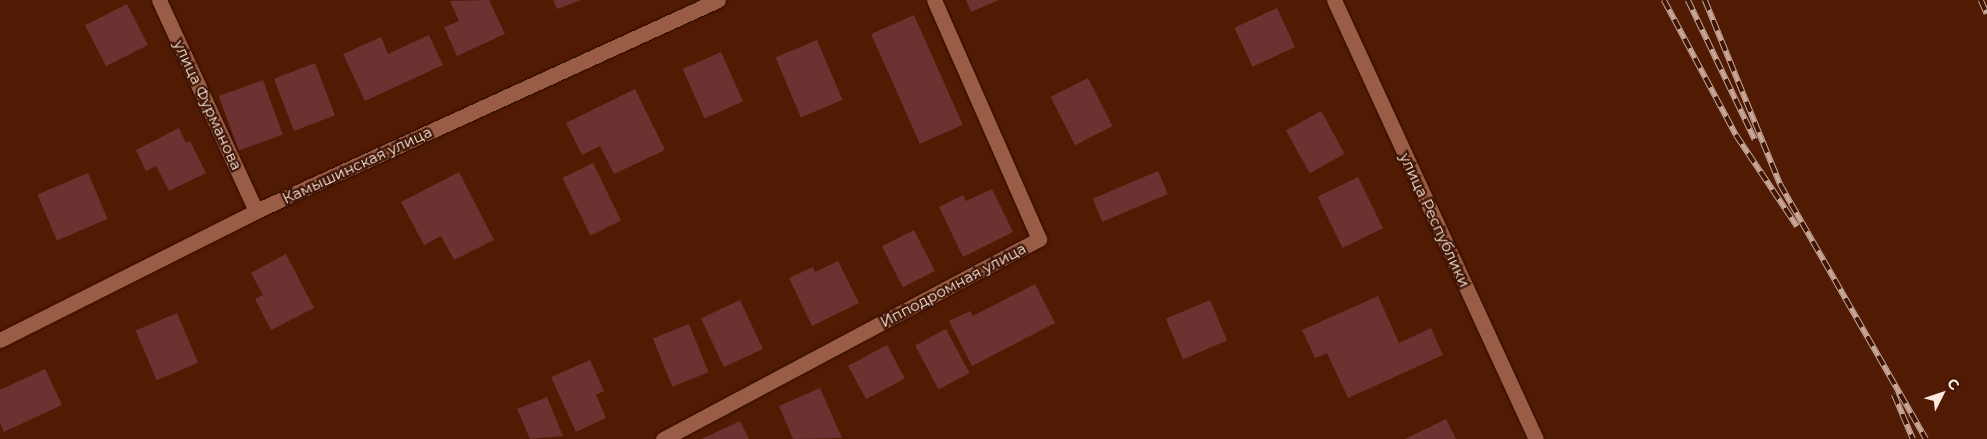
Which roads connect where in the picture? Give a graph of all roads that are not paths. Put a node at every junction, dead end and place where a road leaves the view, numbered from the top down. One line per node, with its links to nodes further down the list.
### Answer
1 (159, 0): 5 (street, улица Фурманова)
2 (718, 0): 5 (street, Камышинская улица)
3 (934, 0): 7 (street, Ипподромная улица)
4 (1334, 0): 8 (street, улица Республики)
5 (256, 211): 6 (street, Камышинская улица)
6 (0, 340)
7 (663, 439)
8 (1536, 439)

